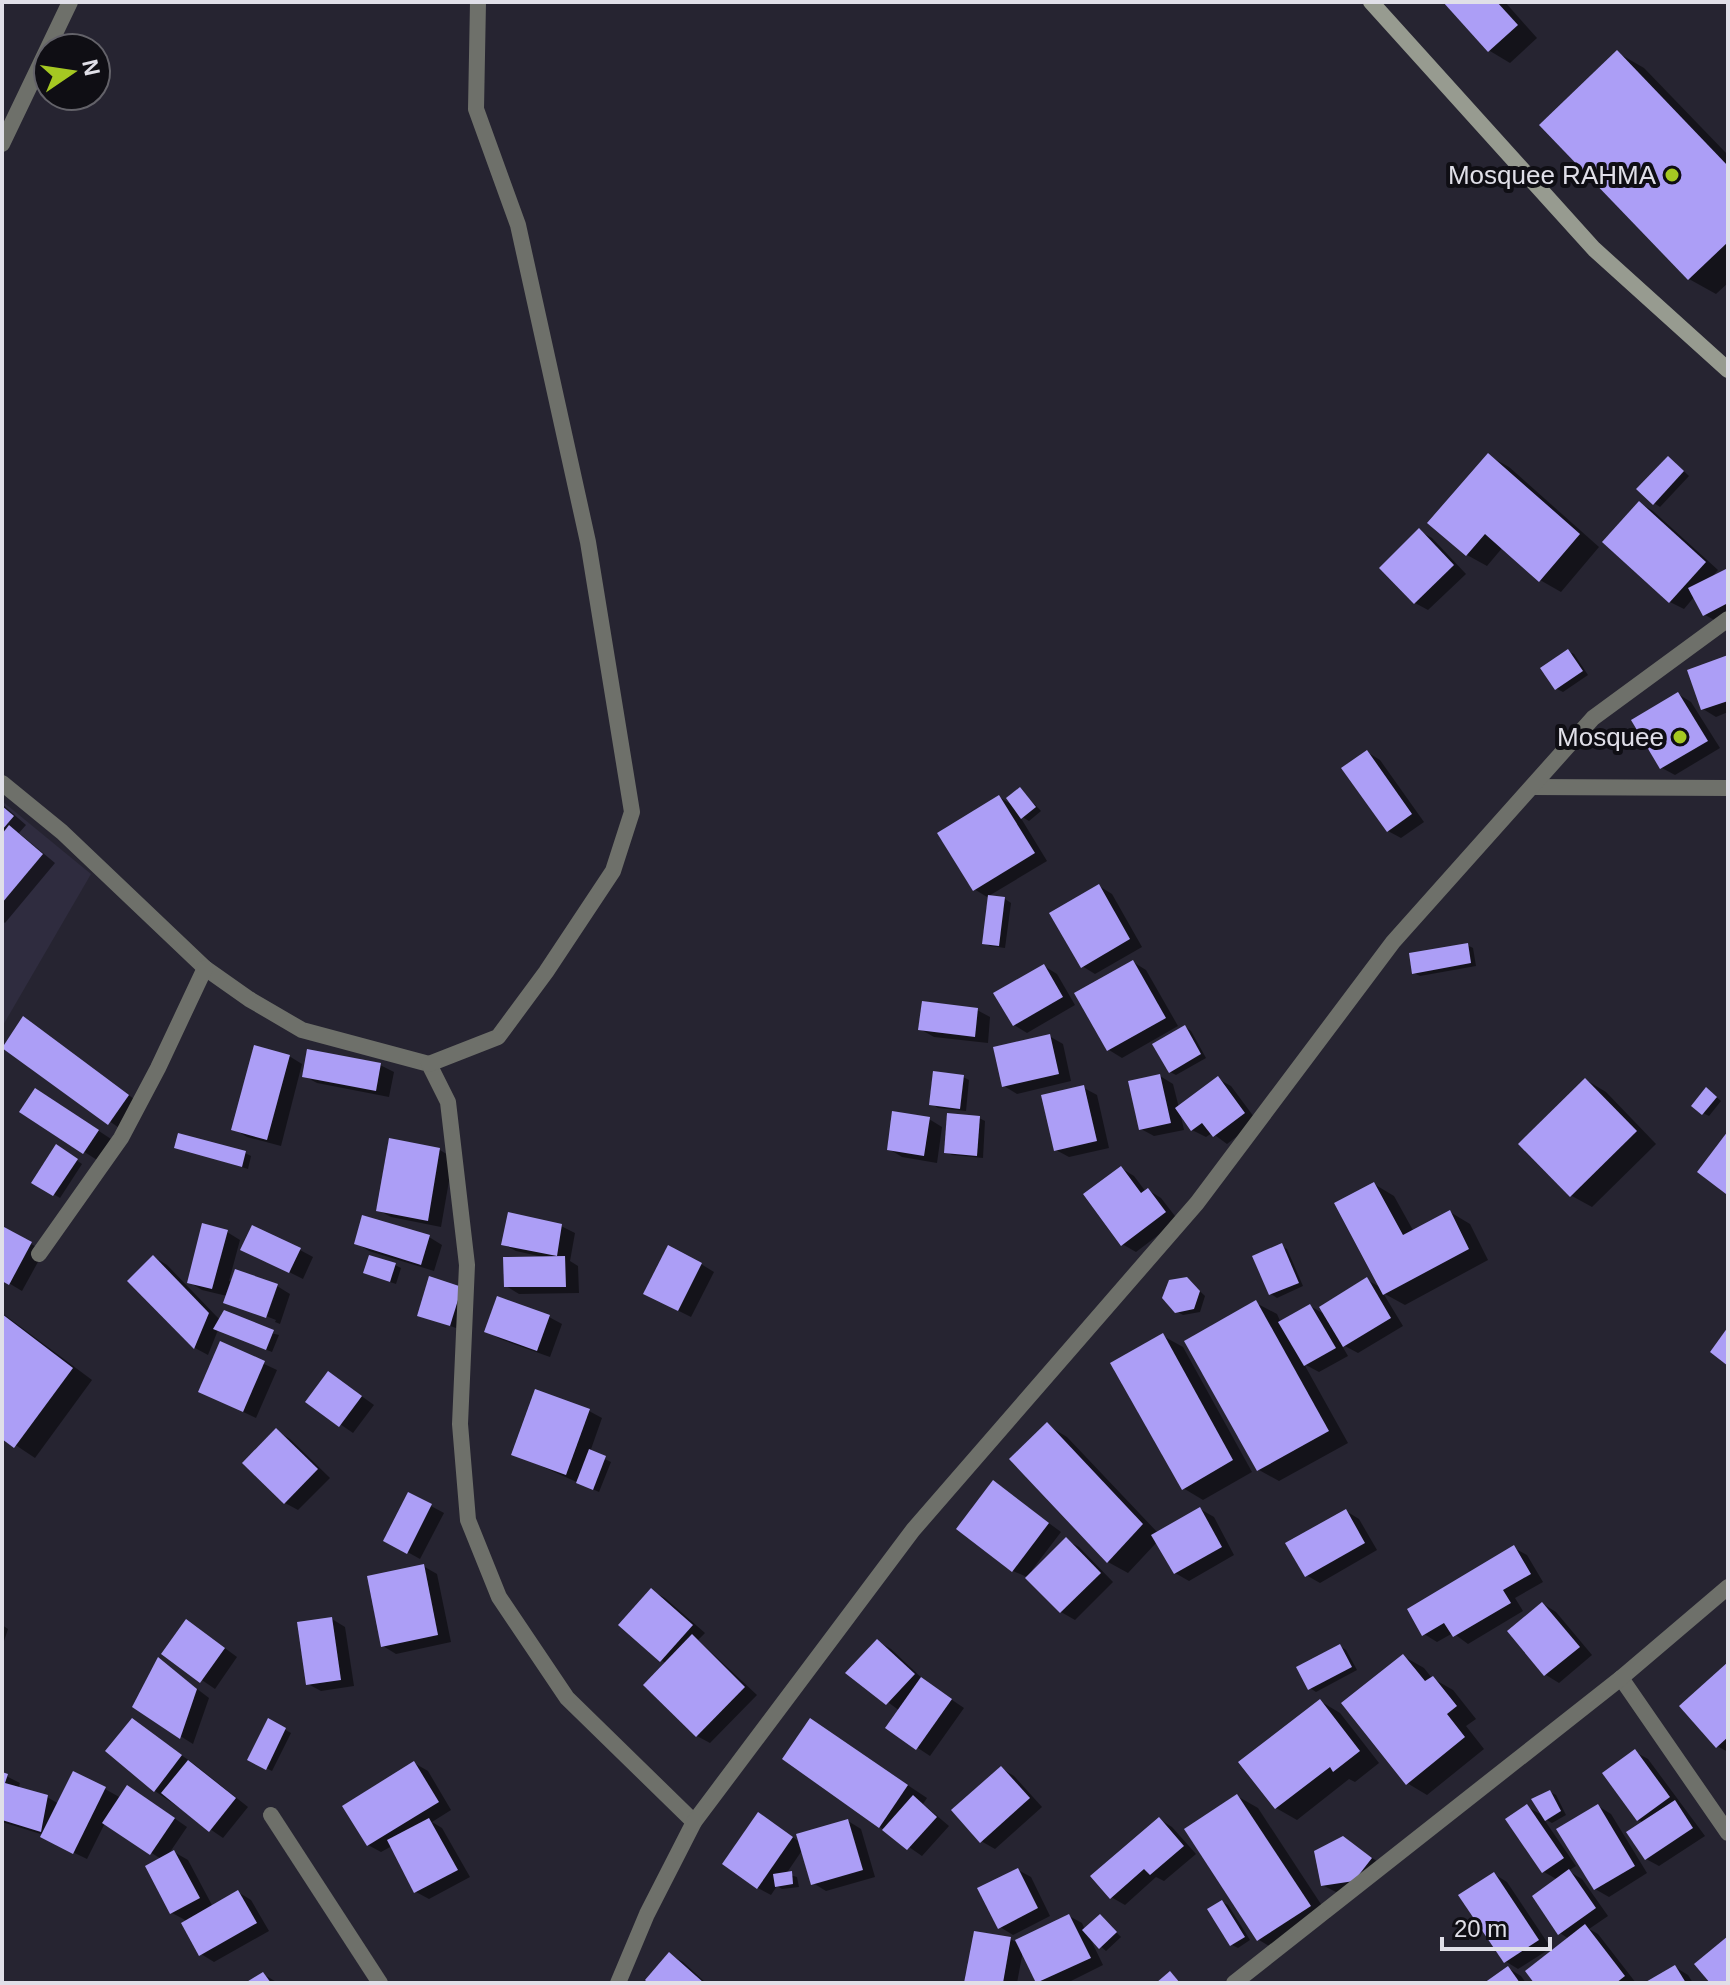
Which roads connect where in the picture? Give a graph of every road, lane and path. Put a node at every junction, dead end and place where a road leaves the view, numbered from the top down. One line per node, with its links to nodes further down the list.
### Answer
1 (70, 2): 4 (street)
2 (478, 2): 11 (street)
3 (1371, 2): 5 (street)
4 (2, 144)
5 (1728, 370)
6 (1728, 619): 8 (street)
7 (2, 783): 10 (street)
8 (1533, 787): 9 (street); 16 (street)
9 (1728, 788)
10 (205, 968): 11 (street); 12 (street)
11 (429, 1064): 16 (street)
12 (39, 1254)
13 (1728, 1587): 14 (street)
14 (1621, 1678): 17 (street); 20 (street)
15 (271, 1815): 18 (street)
16 (694, 1822): 19 (street)
17 (1728, 1833)
18 (380, 1983)
19 (618, 1983)
20 (1234, 1983)

